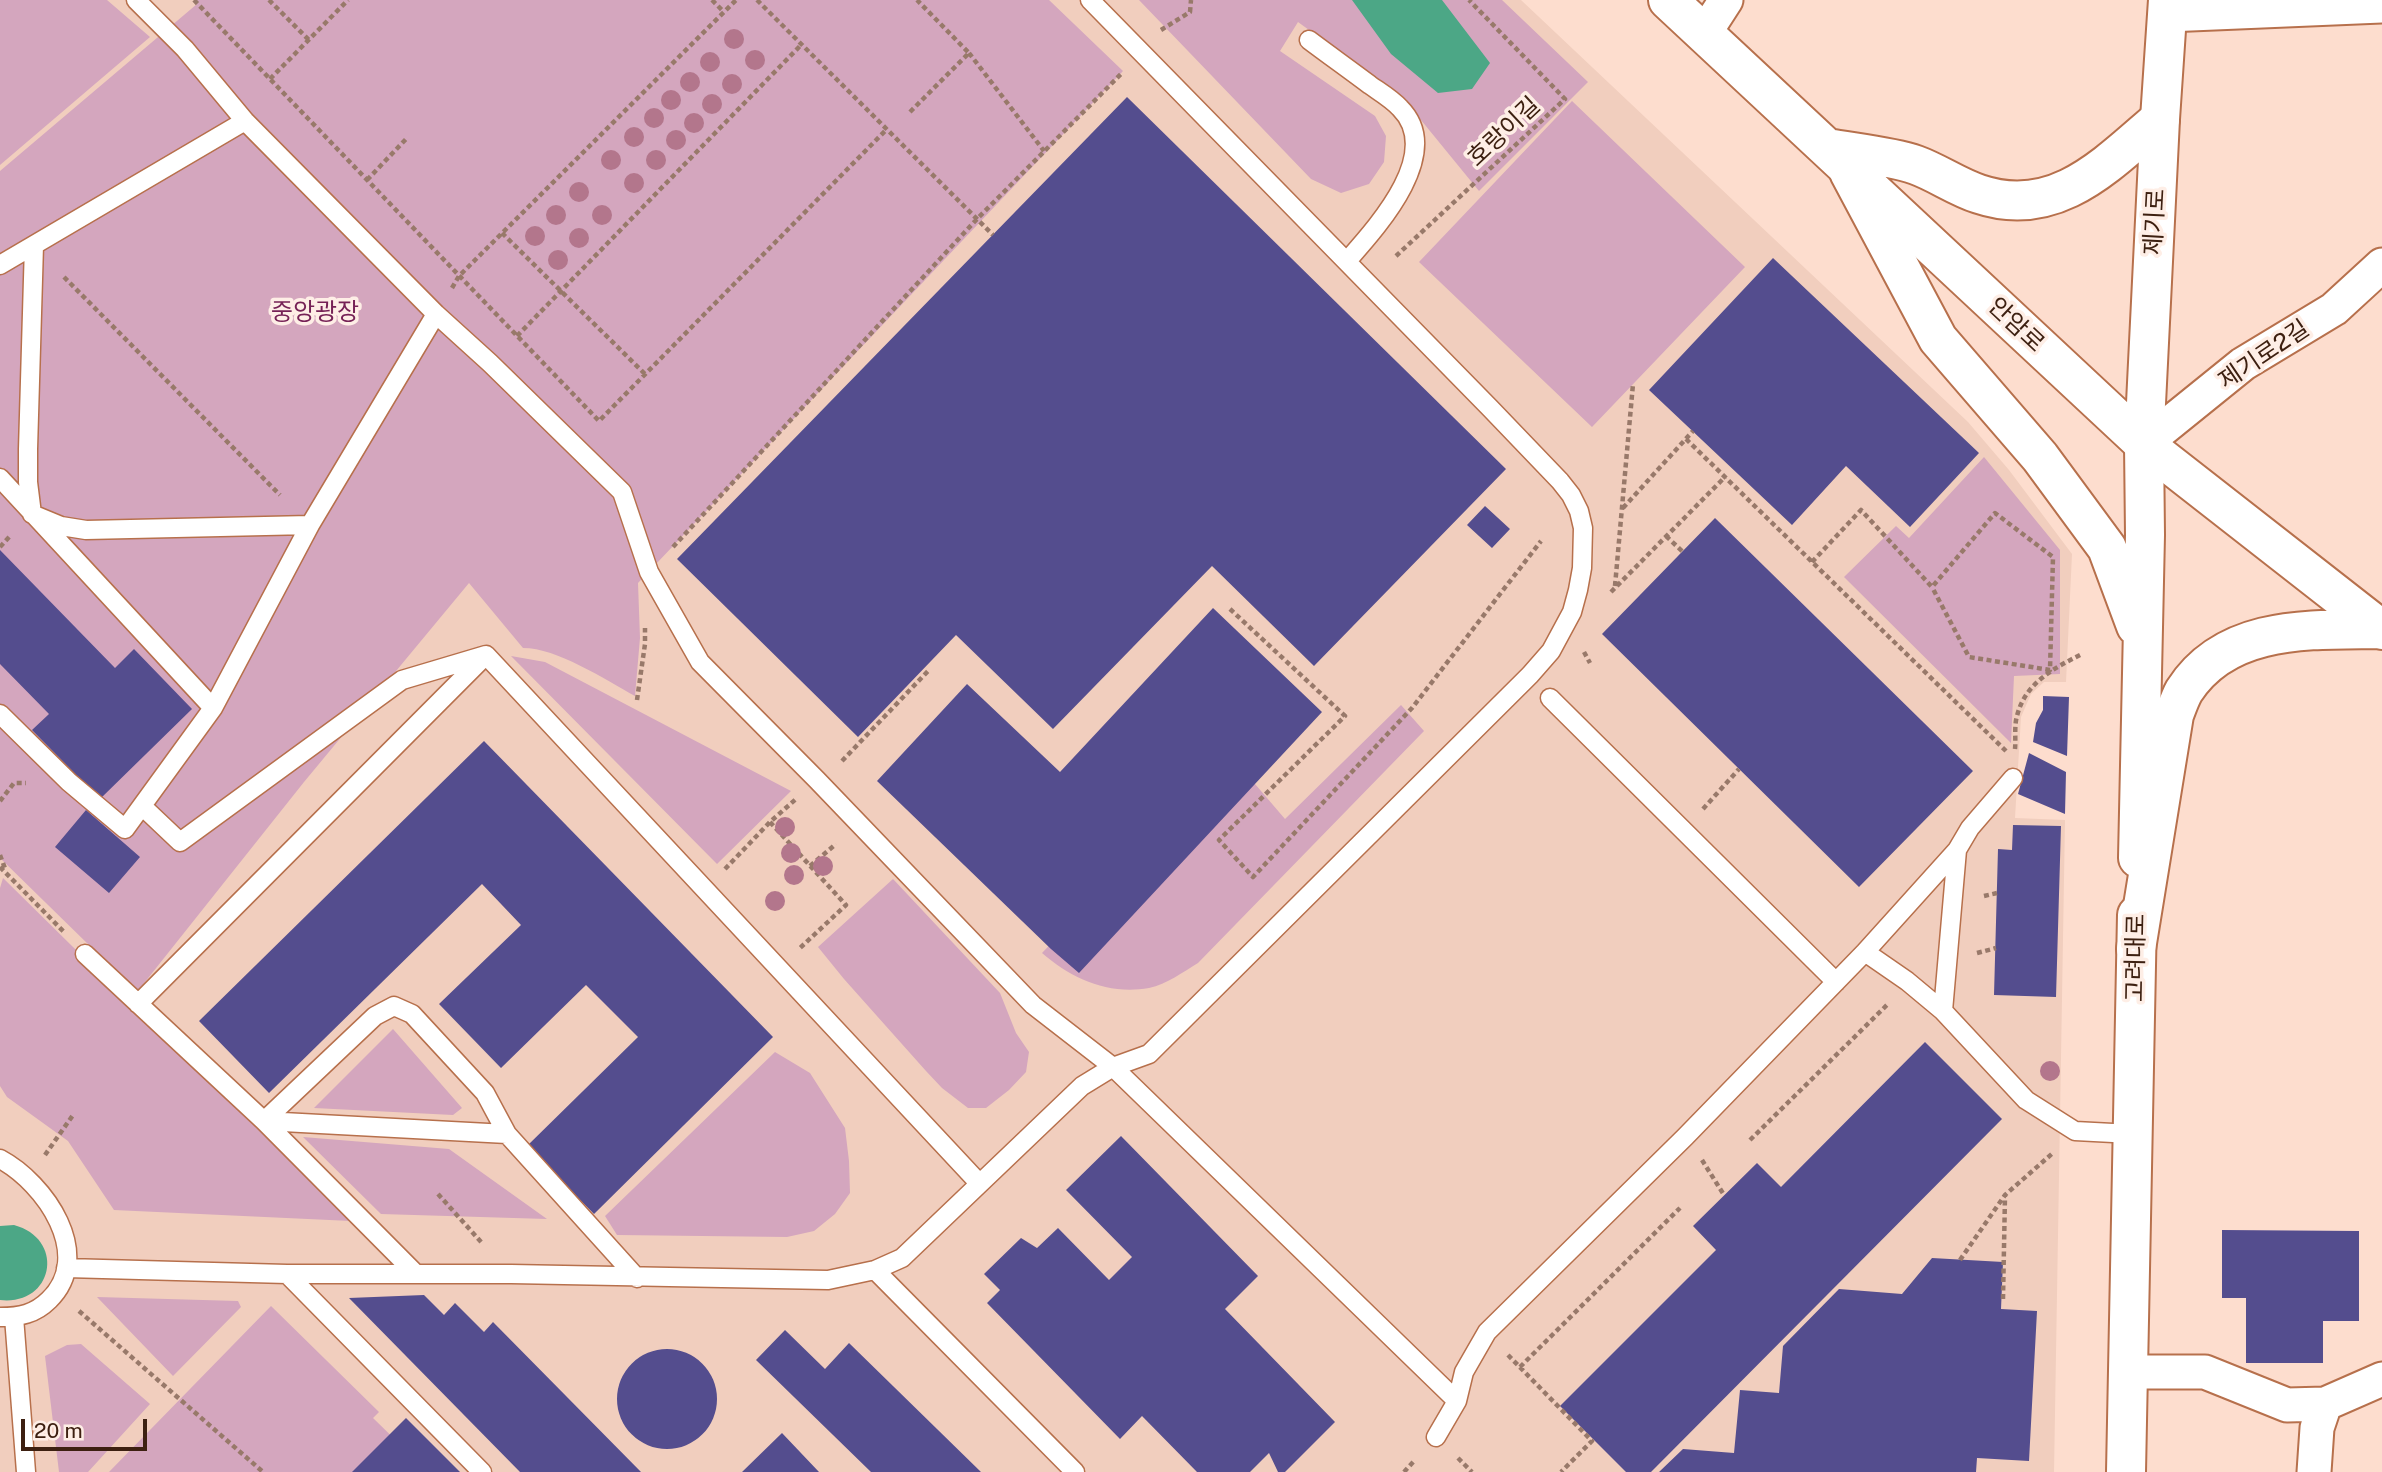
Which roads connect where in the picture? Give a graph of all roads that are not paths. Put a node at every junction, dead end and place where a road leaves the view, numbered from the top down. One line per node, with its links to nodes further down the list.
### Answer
1 (136, 0): 10 (lane)
2 (1090, 0): 13 (lane)
3 (1668, 0): 7 (main road, 안암로)
4 (1726, 0): 7 (street)
5 (2382, 6): 6 (street)
6 (2168, 8): 9 (main road, 제기로)
7 (1704, 34): 11 (main road, 안암로)
8 (1309, 40): 13 (lane)
9 (2160, 119): 11 (main road); 17 (main road, 제기로)
10 (245, 121): 12 (lane); 16 (lane)
11 (1837, 157): 17 (main road, 안암로); 22 (main road)
12 (34, 246): 14 (lane); 19 (lane)
13 (1347, 261): 36 (lane)
14 (0, 265)
15 (2382, 265): 17 (street, 제기로2길)
16 (436, 314): 20 (lane); 36 (lane)
17 (2144, 444): 21 (main road, 안암로); 22 (main road, 고려대로)
18 (0, 478): 19 (lane)
19 (32, 514): 20 (lane); 25 (lane)
20 (310, 525): 25 (lane)
21 (2381, 630): 30 (main road)
22 (2143, 644): 30 (main road, 고려대로)
23 (486, 655): 28 (lane); 34 (lane); 41 (lane)
24 (1550, 698): 33 (lane)
25 (213, 708): 28 (lane)
26 (0, 714): 28 (lane)
27 (2013, 778): 29 (lane)
28 (142, 806)
29 (1957, 850): 31 (lane); 35 (lane)
30 (2136, 949): 39 (main road, 고려대로)
31 (1865, 952): 33 (lane); 35 (lane)
32 (85, 954): 34 (lane)
33 (1836, 982): 50 (lane)
34 (138, 1004): 37 (lane)
35 (1943, 1011): 39 (lane)
36 (1113, 1067): 41 (lane); 50 (lane)
37 (264, 1121): 38 (lane); 38 (lane); 45 (lane)
38 (507, 1134): 46 (lane)
39 (2133, 1134): 48 (main road, 고려대로)
40 (0, 1159): 42 (lane)
41 (979, 1183): 43 (lane)
42 (66, 1268): 44 (lane); 47 (lane)
43 (875, 1270): 46 (lane); 55 (lane)
44 (287, 1275): 45 (lane); 54 (lane)
45 (416, 1275): 46 (lane)
46 (637, 1278)
47 (7, 1317): 53 (lane)
48 (2129, 1372): 51 (street); 56 (main road, 고려대로)
49 (2382, 1379): 51 (street)
50 (1457, 1401): 52 (lane)
51 (2325, 1404): 57 (street)
52 (1436, 1437)
53 (26, 1472)
54 (482, 1472)
55 (1075, 1472)
56 (2126, 1472)
57 (2314, 1472)

